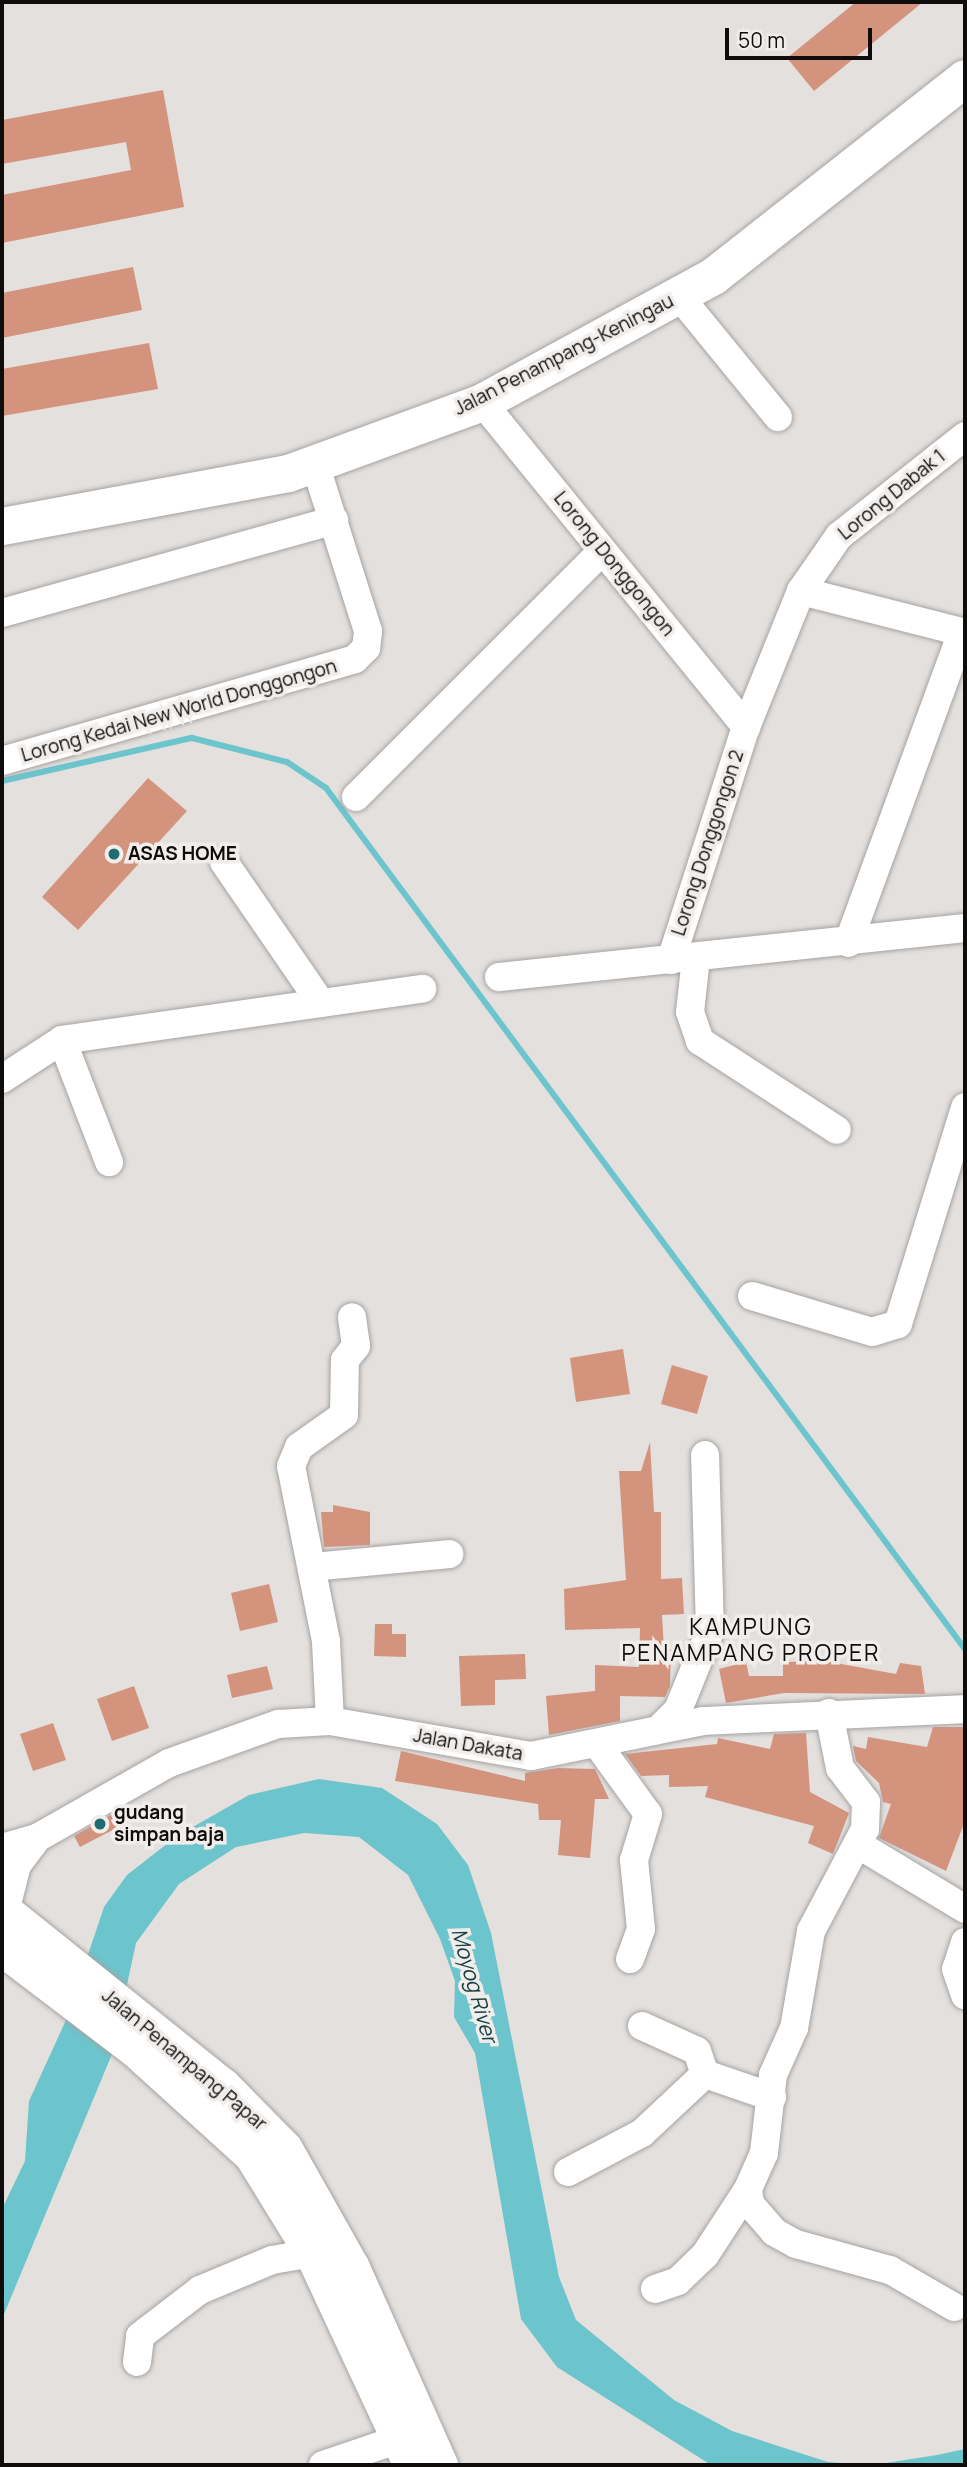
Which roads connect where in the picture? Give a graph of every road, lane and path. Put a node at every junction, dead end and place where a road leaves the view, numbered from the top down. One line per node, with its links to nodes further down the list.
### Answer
1 (965, 78): 2 (main road, Jalan Penampang-Keningau)
2 (680, 297): 3 (main road, Jalan Penampang-Keningau); 4 (street)
3 (482, 402): 6 (main road, Jalan Penampang-Keningau); 10 (street, Lorong Donggongon)
4 (778, 417)
5 (965, 436): 11 (street, Lorong Dabak 1)
6 (311, 462): 7 (main road, Jalan Penampang-Keningau); 8 (street, Lorong Kedai New World Donggongon); 9 (main road, Jalan Penampang-Keningau)
7 (2, 503)
8 (334, 520): 12 (street); 15 (street, Lorong Kedai New World Donggongon)
9 (2, 526)
10 (602, 551): 14 (street, Lorong Donggongon); 16 (street)
11 (801, 592): 13 (street); 14 (street, Lorong Dabak 1)
12 (2, 613)
13 (964, 632): 19 (street)
14 (746, 727): 20 (street, Lorong Donggongon 2)
15 (2, 761)
16 (356, 797)
17 (224, 862): 23 (street)
18 (965, 928): 19 (street)
19 (848, 943): 20 (street)
20 (683, 959): 21 (street); 27 (street, Lorong Donggongon 2)
21 (499, 976)
22 (422, 989): 23 (street)
23 (321, 1003): 24 (street)
24 (62, 1040): 25 (street); 28 (street)
25 (2, 1079)
26 (965, 1107): 29 (street)
27 (836, 1130)
28 (108, 1162)
29 (752, 1296)
30 (352, 1317): 33 (street)
31 (705, 1455): 37 (street)
32 (449, 1554): 33 (street)
33 (312, 1567): 36 (street)
34 (965, 1709): 35 (street, Jalan Dakata)
35 (829, 1713): 37 (street, Jalan Dakata); 40 (street)
36 (330, 1721): 38 (street, Jalan Dakata); 39 (street, Jalan Dakata)
37 (659, 1729): 38 (street, Jalan Dakata)
38 (598, 1745): 45 (street)
39 (37, 1838): 41 (street, Jalan Dakata); 43 (street, Jalan Dakata)
40 (859, 1846): 42 (street); 50 (street)
41 (2, 1848)
42 (965, 1909)
43 (4, 1931): 48 (main road, Jalan Penampang Papar); 48 (main road, Jalan Penampang Papar)
44 (965, 1942): 46 (street)
45 (630, 1959)
46 (965, 1995)
47 (642, 2026): 49 (street)
48 (148, 2042): 53 (main road, Jalan Penampang Papar); 59 (main road, Jalan Penampang Papar)
49 (705, 2074): 50 (street); 51 (street)
50 (772, 2097): 52 (street)
51 (568, 2172)
52 (748, 2189): 54 (street); 55 (street)
53 (313, 2253): 56 (street); 57 (main road, Jalan Penampang Papar)
54 (654, 2289)
55 (954, 2307)
56 (137, 2362)
57 (406, 2452): 58 (street)
58 (323, 2465)
59 (439, 2465)

